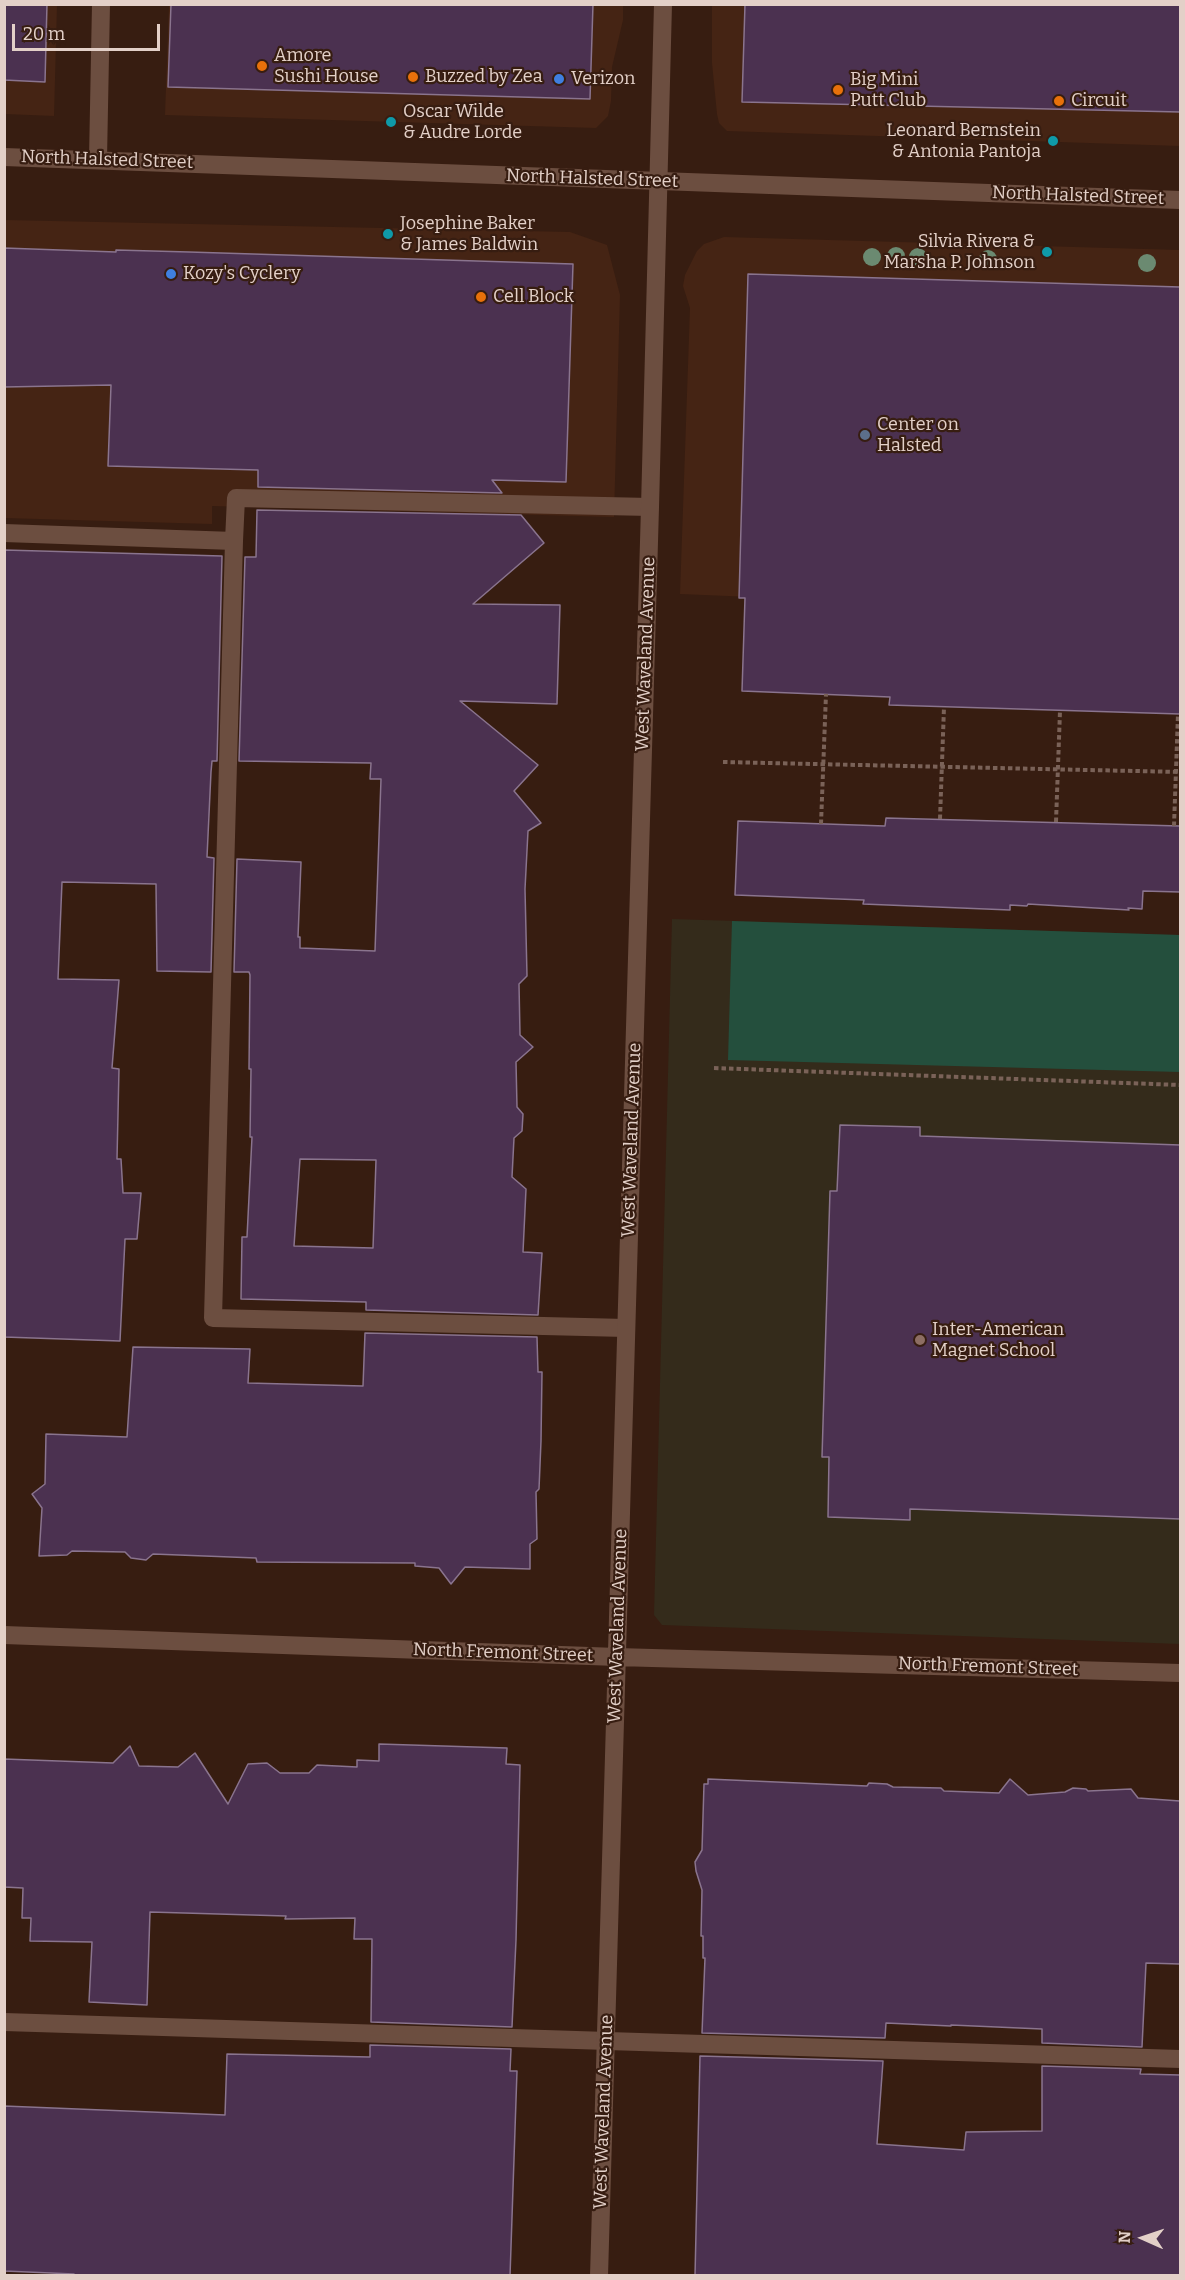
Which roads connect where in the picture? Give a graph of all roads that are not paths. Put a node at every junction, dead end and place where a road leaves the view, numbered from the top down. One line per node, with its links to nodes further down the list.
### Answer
1 (101, 4): 4 (street)
2 (663, 4): 5 (street, West Waveland Avenue)
3 (4, 157): 4 (street, North Halsted Street)
4 (98, 159): 5 (street, North Halsted Street)
5 (658, 182): 6 (street, North Halsted Street); 7 (street, West Waveland Avenue)
6 (1180, 200)
7 (650, 507): 9 (street); 10 (street, West Waveland Avenue)
8 (4, 532): 9 (street)
9 (234, 541): 10 (street)
10 (626, 1328): 12 (street, West Waveland Avenue)
11 (4, 1635): 12 (street, North Fremont Street)
12 (617, 1657): 13 (street, North Fremont Street); 15 (street, West Waveland Avenue)
13 (1180, 1673)
14 (4, 2022): 15 (street)
15 (606, 2041): 16 (street); 17 (street, West Waveland Avenue)
16 (1180, 2059)
17 (599, 2276)

